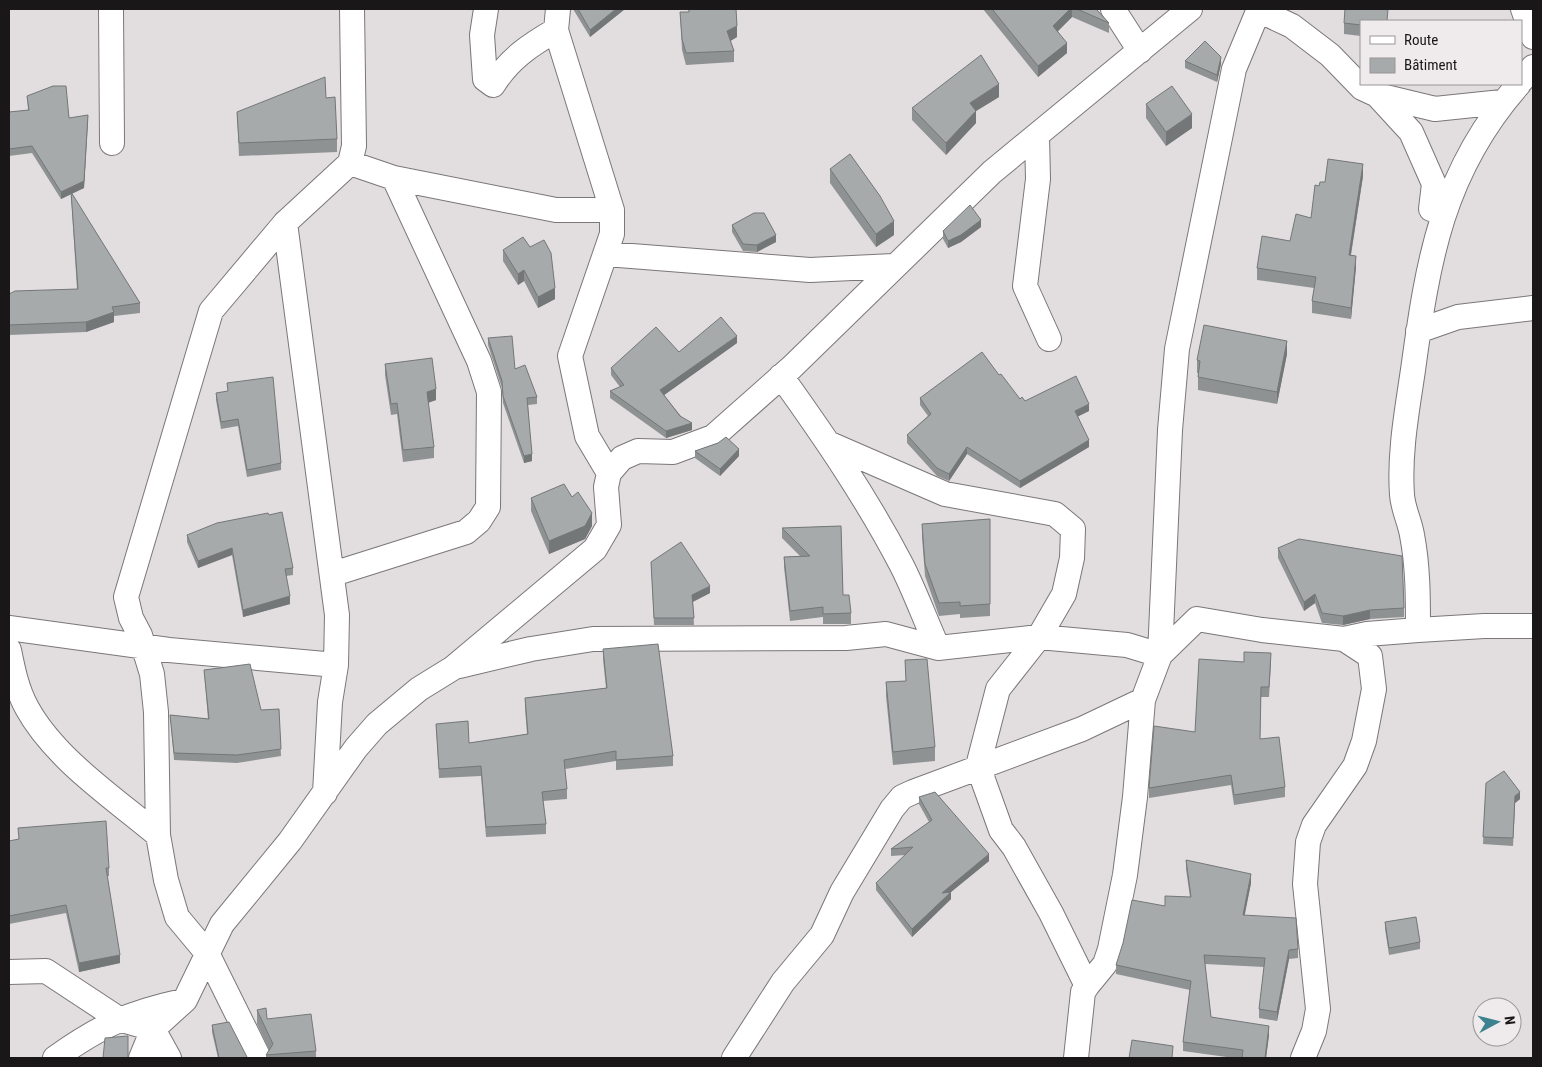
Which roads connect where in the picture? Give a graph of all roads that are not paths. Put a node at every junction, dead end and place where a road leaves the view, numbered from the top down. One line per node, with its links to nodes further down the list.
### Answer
1 (111, 9): 17 (street)
2 (352, 9): 18 (street)
3 (486, 9): 8 (street)
4 (1113, 9): 10 (street)
5 (1190, 9): 10 (street)
6 (1258, 9): 14 (street); 40 (street)
7 (1523, 9): 9 (street)
8 (557, 19): 21 (street)
9 (1533, 37)
10 (1140, 51): 16 (street)
11 (1533, 67): 12 (street)
12 (1522, 80)
13 (1517, 85): 15 (street)
14 (1377, 95): 15 (street); 20 (street)
15 (1502, 102): 26 (street)
16 (1037, 136): 24 (street); 27 (street)
17 (112, 142)
18 (350, 164): 19 (street); 22 (street)
19 (394, 178): 21 (street); 31 (street)
20 (1431, 209)
21 (612, 210): 23 (street)
22 (285, 223): 31 (street); 37 (street)
23 (606, 254): 24 (street); 30 (street)
24 (894, 266): 28 (street)
25 (1533, 308): 26 (street)
26 (1418, 331): 34 (street)
27 (1049, 339)
28 (781, 376): 29 (street); 30 (street)
29 (830, 444): 35 (street); 38 (street)
30 (609, 473): 42 (street)
31 (333, 574): 41 (street)
32 (1533, 626): 34 (street)
33 (9, 628): 37 (street)
34 (1418, 630): 36 (street)
35 (1039, 637): 38 (street); 40 (street); 44 (street)
36 (1344, 639): 40 (street); 61 (street)
37 (143, 647): 41 (street); 46 (street)
38 (938, 648): 42 (street)
39 (9, 650): 46 (street)
40 (1160, 655): 43 (street)
41 (336, 665): 45 (street)
42 (452, 668): 45 (street)
43 (1143, 700): 44 (street); 49 (street)
44 (978, 766): 49 (street); 59 (street)
45 (325, 793): 47 (street)
46 (158, 835): 47 (street)
47 (207, 953): 50 (street); 51 (street)
48 (9, 972): 52 (street)
49 (1087, 986): 60 (street)
50 (184, 1000): 52 (street); 53 (street)
51 (238, 1015): 57 (street); 58 (street)
52 (119, 1019): 53 (street); 54 (street)
53 (152, 1029): 55 (street); 56 (street)
54 (54, 1058)
55 (141, 1058)
56 (168, 1058)
57 (250, 1058)
58 (259, 1058)
59 (734, 1058)
60 (1076, 1058)
61 (1303, 1058)

